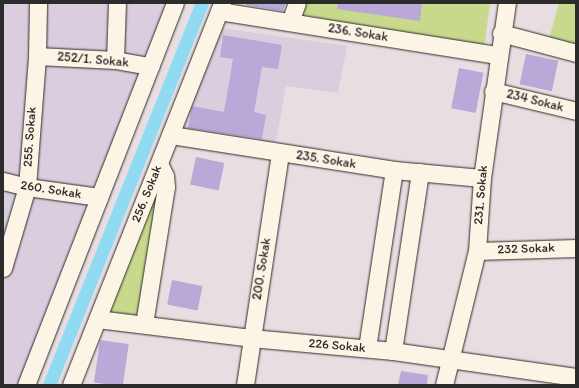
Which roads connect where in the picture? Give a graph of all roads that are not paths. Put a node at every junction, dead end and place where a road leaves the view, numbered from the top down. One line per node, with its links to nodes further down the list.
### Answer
1 (38, 3): 11 (street, 255. Sokak)
2 (117, 3): 12 (street)
3 (175, 3): 13 (street)
4 (297, 3): 7 (street)
5 (507, 3): 8 (street, 231. Sokak)
6 (220, 7): 7 (street, 236. Sokak); 16 (street, 256. Sokak)
7 (290, 22): 10 (street, 236. Sokak)
8 (501, 33): 9 (street); 10 (street, 231. Sokak)
9 (576, 53)
10 (498, 55): 14 (street, 231. Sokak)
11 (37, 56): 12 (street, 252/1. Sokak); 23 (street, 255. Sokak)
12 (115, 60): 13 (street, 252/1. Sokak)
13 (150, 66): 24 (street)
14 (493, 91): 15 (street, 234 Sokak); 21 (street, 231. Sokak)
15 (576, 111)
16 (171, 135): 17 (street, 235. Sokak); 18 (street, 256. Sokak)
17 (280, 153): 19 (street, 235. Sokak); 30 (street, 200. Sokak)
18 (159, 163): 28 (street, 256. Sokak); 29 (street)
19 (394, 170): 20 (street, 235. Sokak); 31 (street)
20 (420, 172): 21 (street, 235. Sokak); 32 (street)
21 (482, 178): 26 (street, 231. Sokak)
22 (3, 181): 23 (street, 260. Sokak)
23 (27, 188): 24 (street, 260. Sokak); 27 (street, 255. Sokak)
24 (100, 197): 35 (street)
25 (576, 248): 26 (street, 232 Sokak)
26 (477, 251): 33 (street, 231. Sokak)
27 (3, 268)
28 (97, 319): 29 (street, 226 Sokak); 36 (street, 256. Sokak)
29 (144, 324): 30 (street, 226 Sokak)
30 (251, 338): 31 (street, 226 Sokak); 37 (street, 200. Sokak)
31 (367, 348): 32 (street, 226 Sokak)
32 (393, 351): 33 (street, 226 Sokak)
33 (452, 360): 34 (street, 226 Sokak); 38 (street, 231. Sokak)
34 (576, 377)
35 (26, 385)
36 (70, 385)
37 (245, 385)
38 (444, 385)

